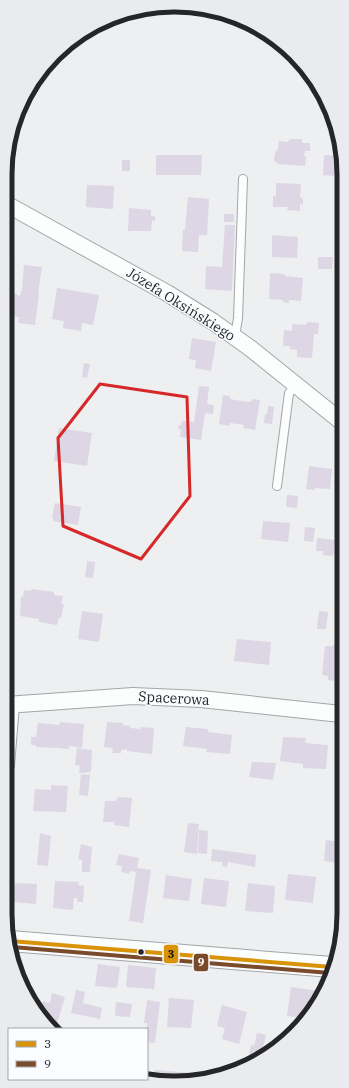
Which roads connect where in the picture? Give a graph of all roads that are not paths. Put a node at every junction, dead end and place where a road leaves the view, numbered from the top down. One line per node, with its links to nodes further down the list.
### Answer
1 (243, 179): 3 (lane)
2 (12, 207): 3 (street, Józefa Oksińskiego)
3 (235, 337): 4 (street, Józefa Oksińskiego)
4 (296, 385): 5 (street, Józefa Oksińskiego); 6 (lane)
5 (337, 418)
6 (277, 486)
7 (12, 705): 8 (street, Spacerowa)
8 (337, 714)
9 (14, 940): 10 (street)
10 (328, 967)

